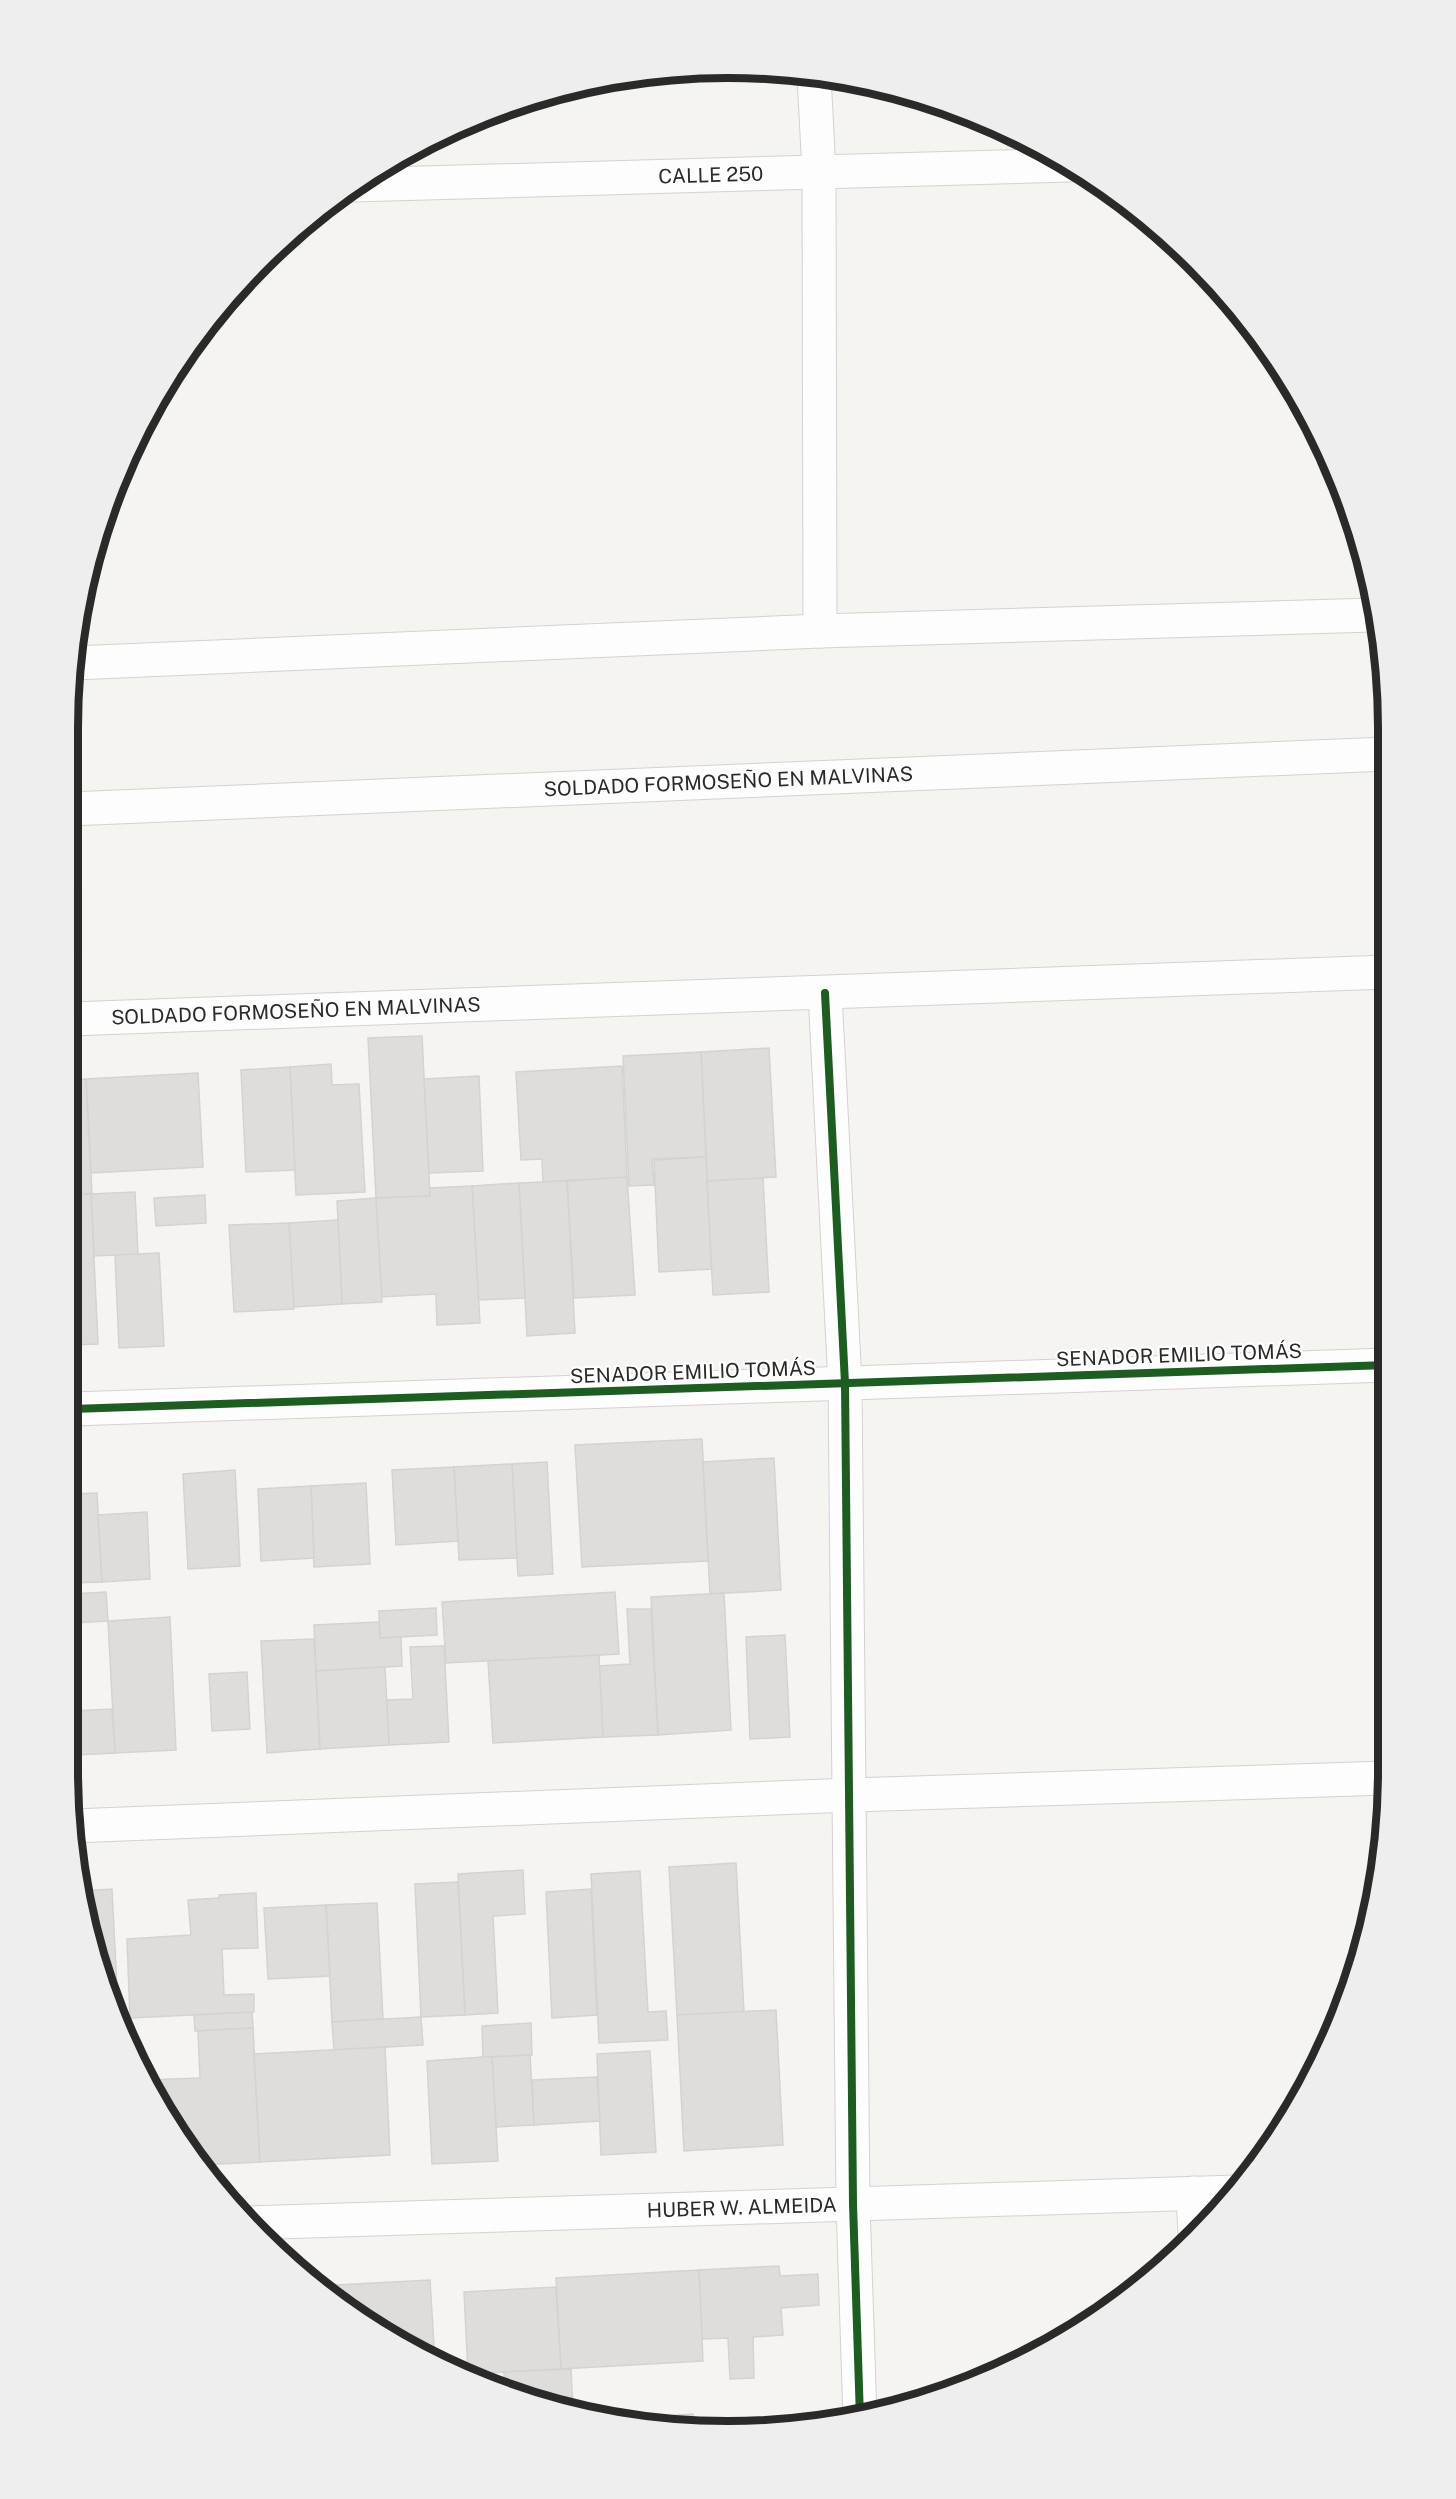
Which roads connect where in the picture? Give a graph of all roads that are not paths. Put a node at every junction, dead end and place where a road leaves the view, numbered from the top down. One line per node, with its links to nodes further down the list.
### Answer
1 (814, 84): 3 (street)
2 (1054, 165): 3 (street, CALLE 250)
3 (819, 172): 4 (street, CALLE 250); 6 (street)
4 (373, 184)
5 (1368, 615): 6 (street)
6 (820, 631): 7 (street)
7 (82, 663)
8 (1378, 754): 9 (street, SOLDADO FORMOSEÑO EN MALVINAS)
9 (78, 809)
10 (1378, 972): 11 (street, SOLDADO FORMOSEÑO EN MALVINAS)
11 (825, 993): 12 (street, SOLDADO FORMOSEÑO EN MALVINAS); 14 (street)
12 (78, 1019)
13 (1378, 1365): 14 (street, SENADOR EMILIO TOMÁS)
14 (845, 1383): 15 (street, SENADOR EMILIO TOMÁS); 17 (street)
15 (78, 1409)
16 (1378, 1778): 17 (street)
17 (851, 1795): 18 (street); 21 (street)
18 (80, 1826)
19 (1223, 2192): 20 (street, HUBER W. ALMEIDA)
20 (1193, 2193): 21 (street, HUBER W. ALMEIDA); 23 (street)
21 (853, 2204): 22 (street, HUBER W. ALMEIDA); 24 (street)
22 (260, 2223)
23 (1194, 2224)
24 (860, 2408)

